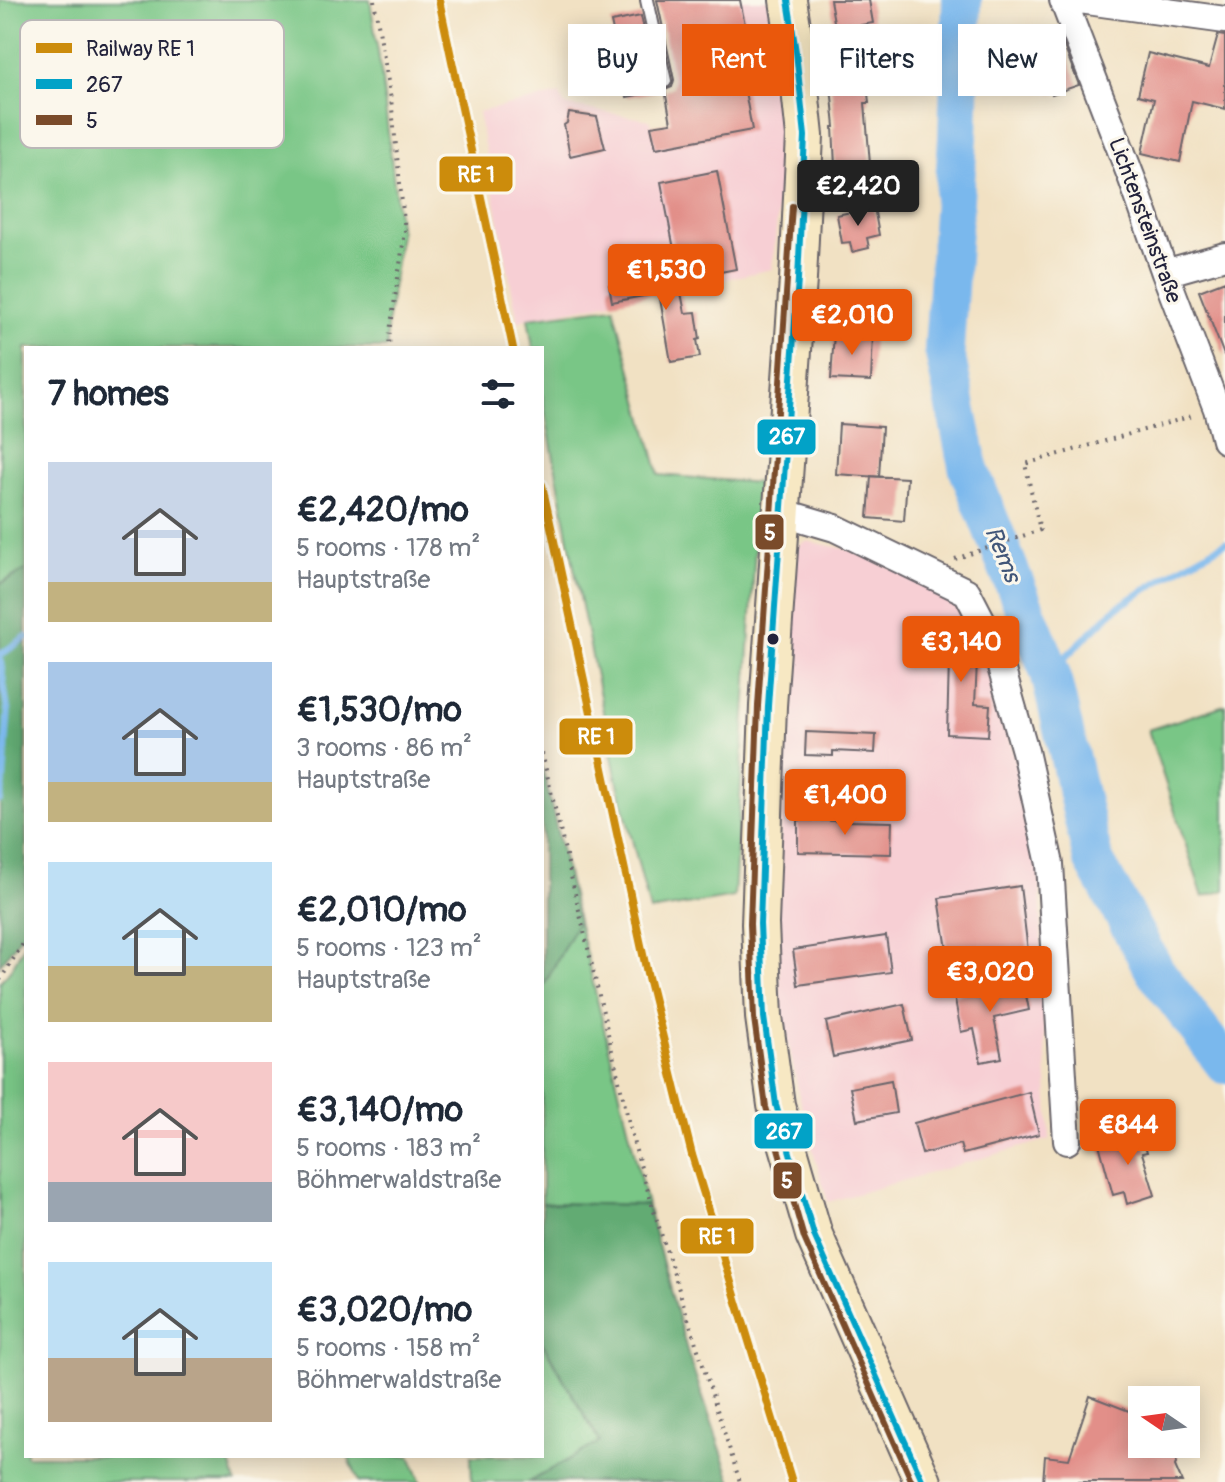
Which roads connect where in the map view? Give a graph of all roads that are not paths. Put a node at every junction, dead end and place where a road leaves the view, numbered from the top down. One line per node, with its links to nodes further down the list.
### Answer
1 (647, 0): 7 (lane)
2 (788, 0): 11 (street)
3 (1063, 0): 9 (street, Lichtensteinstraße)
4 (1080, 0): 5 (street)
5 (1205, 8): 6 (street)
6 (1225, 20)
7 (652, 24)
8 (1225, 256): 9 (street)
9 (1165, 273): 10 (street, Lichtensteinstraße)
10 (1225, 440)
11 (781, 512): 12 (street); 13 (street)
12 (1067, 1141)
13 (923, 1482)

